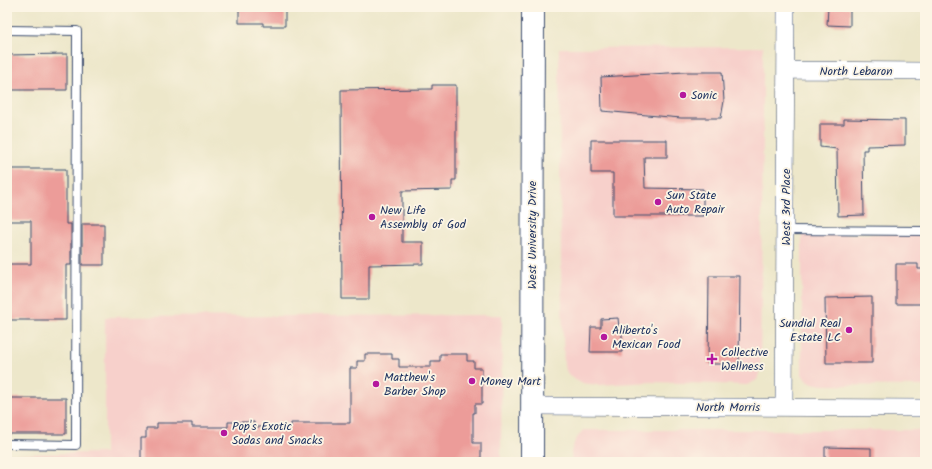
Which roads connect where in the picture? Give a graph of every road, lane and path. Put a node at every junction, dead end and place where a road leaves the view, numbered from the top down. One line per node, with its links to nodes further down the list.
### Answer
1 (533, 7): 8 (main road, West University Drive)
2 (786, 7): 4 (street, West 3rd Place)
3 (7, 30): 11 (lane)
4 (786, 70): 5 (street, North Lebaron); 6 (street, West 3rd Place)
5 (925, 70)
6 (785, 230): 7 (lane); 9 (street, West 3rd Place)
7 (925, 231)
8 (532, 406): 9 (street, North Morris); 12 (main road, West University Drive)
9 (784, 407): 10 (street, North Morris)
10 (925, 408)
11 (7, 444)
12 (532, 462)

